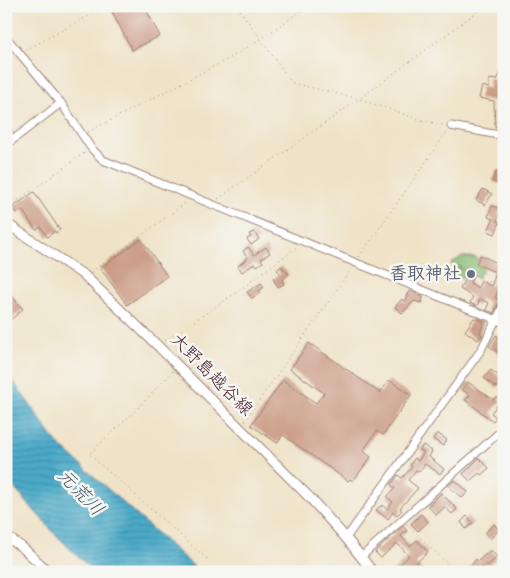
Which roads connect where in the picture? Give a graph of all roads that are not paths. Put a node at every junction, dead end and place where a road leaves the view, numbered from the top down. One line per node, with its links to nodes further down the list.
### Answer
1 (6, 37): 2 (street)
2 (61, 103): 6 (street); 10 (street)
3 (451, 126): 5 (street)
4 (6, 129): 6 (street)
5 (504, 136)
6 (13, 140): 7 (street)
7 (6, 145)
8 (6, 223): 13 (main road, 大野島越谷線)
9 (504, 304): 10 (street)
10 (500, 322): 13 (street)
11 (503, 431): 14 (street)
12 (6, 536): 16 (main road)
13 (346, 538): 14 (main road, 大野島越谷線)
14 (361, 557): 17 (main road, 大野島越谷線)
15 (504, 569): 18 (street)
16 (49, 572)
17 (373, 572)
18 (501, 572)

